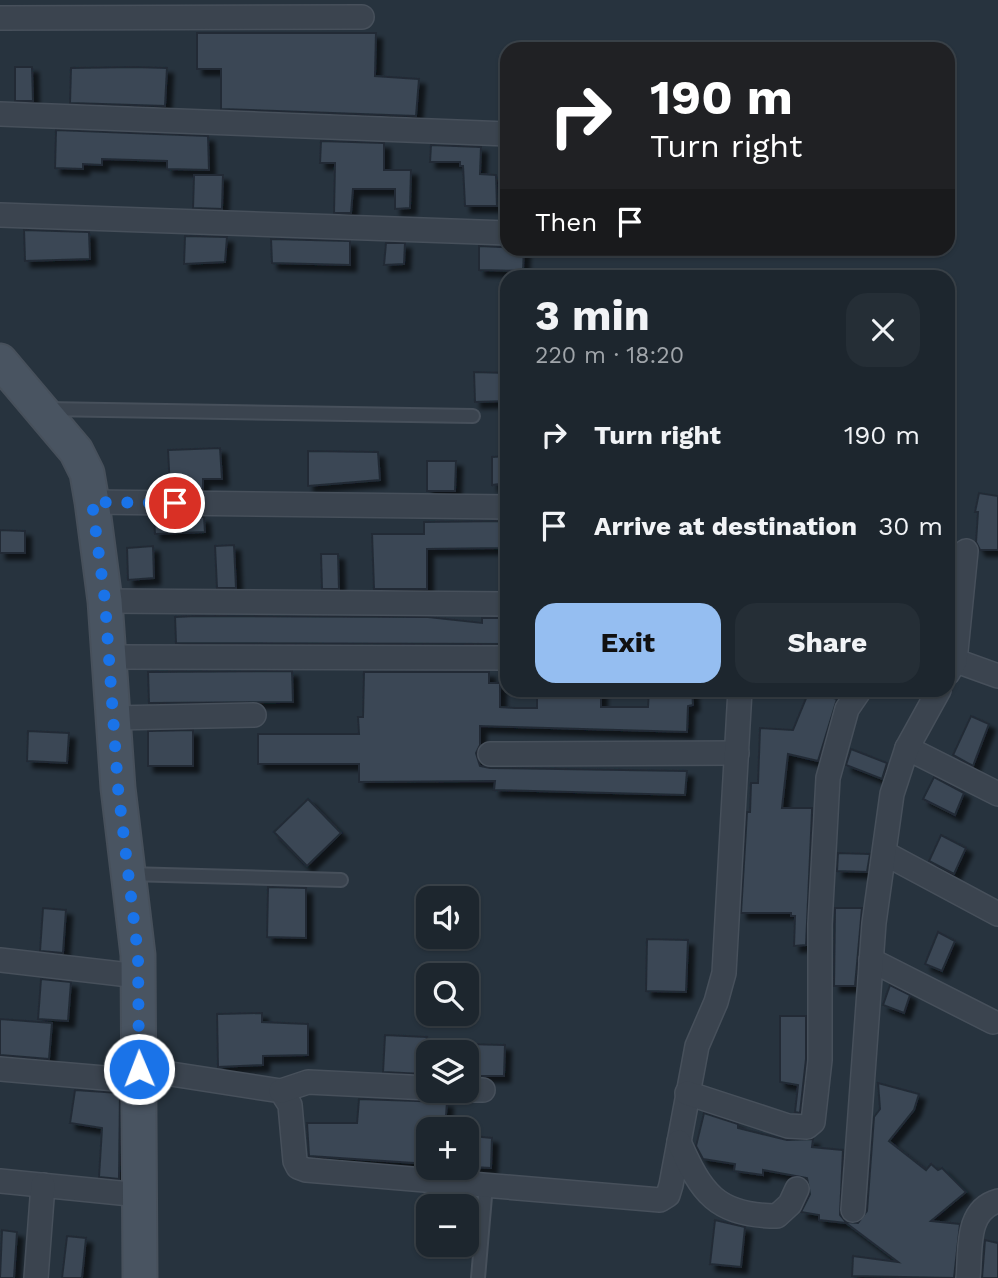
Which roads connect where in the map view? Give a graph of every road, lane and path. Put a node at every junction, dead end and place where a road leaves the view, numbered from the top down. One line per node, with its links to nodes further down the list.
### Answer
1 (362, 17): 2 (street)
2 (0, 18)
3 (0, 114): 4 (street)
4 (500, 134)
5 (0, 215): 6 (street)
6 (500, 233)
7 (0, 360): 8 (street)
8 (41, 409): 9 (lane); 10 (street)
9 (472, 416)
10 (92, 502): 11 (street); 13 (street)
11 (500, 507)
12 (966, 551): 15 (street)
13 (105, 601): 14 (street); 16 (street)
14 (500, 604)
15 (955, 634)
16 (109, 657): 17 (street); 24 (street)
17 (500, 657)
18 (955, 665): 19 (street)
19 (998, 676)
20 (740, 697): 26 (street)
21 (855, 697): 41 (street)
22 (935, 697): 25 (street)
23 (254, 715): 24 (street)
24 (114, 718): 30 (street)
25 (907, 748): 28 (street); 29 (street)
26 (737, 753): 27 (street); 41 (street)
27 (491, 754)
28 (998, 794)
29 (886, 854): 32 (street); 34 (street)
30 (128, 874): 31 (lane); 35 (street)
31 (341, 880)
32 (998, 914)
33 (0, 960): 35 (street)
34 (871, 960): 36 (street); 49 (street)
35 (138, 976): 38 (street)
36 (993, 1022)
37 (0, 1069): 38 (street)
38 (139, 1075): 40 (street); 47 (street)
39 (416, 1087): 40 (street)
40 (281, 1091): 45 (street)
41 (687, 1093): 42 (street)
42 (679, 1142): 45 (street); 46 (street)
43 (0, 1181): 44 (street)
44 (43, 1185): 47 (street); 50 (street)
45 (486, 1185): 52 (lane)
46 (797, 1189)
47 (140, 1195): 51 (street)
48 (998, 1201): 53 (street)
49 (853, 1210)
50 (36, 1278)
51 (140, 1278)
52 (478, 1278)
53 (968, 1278)

